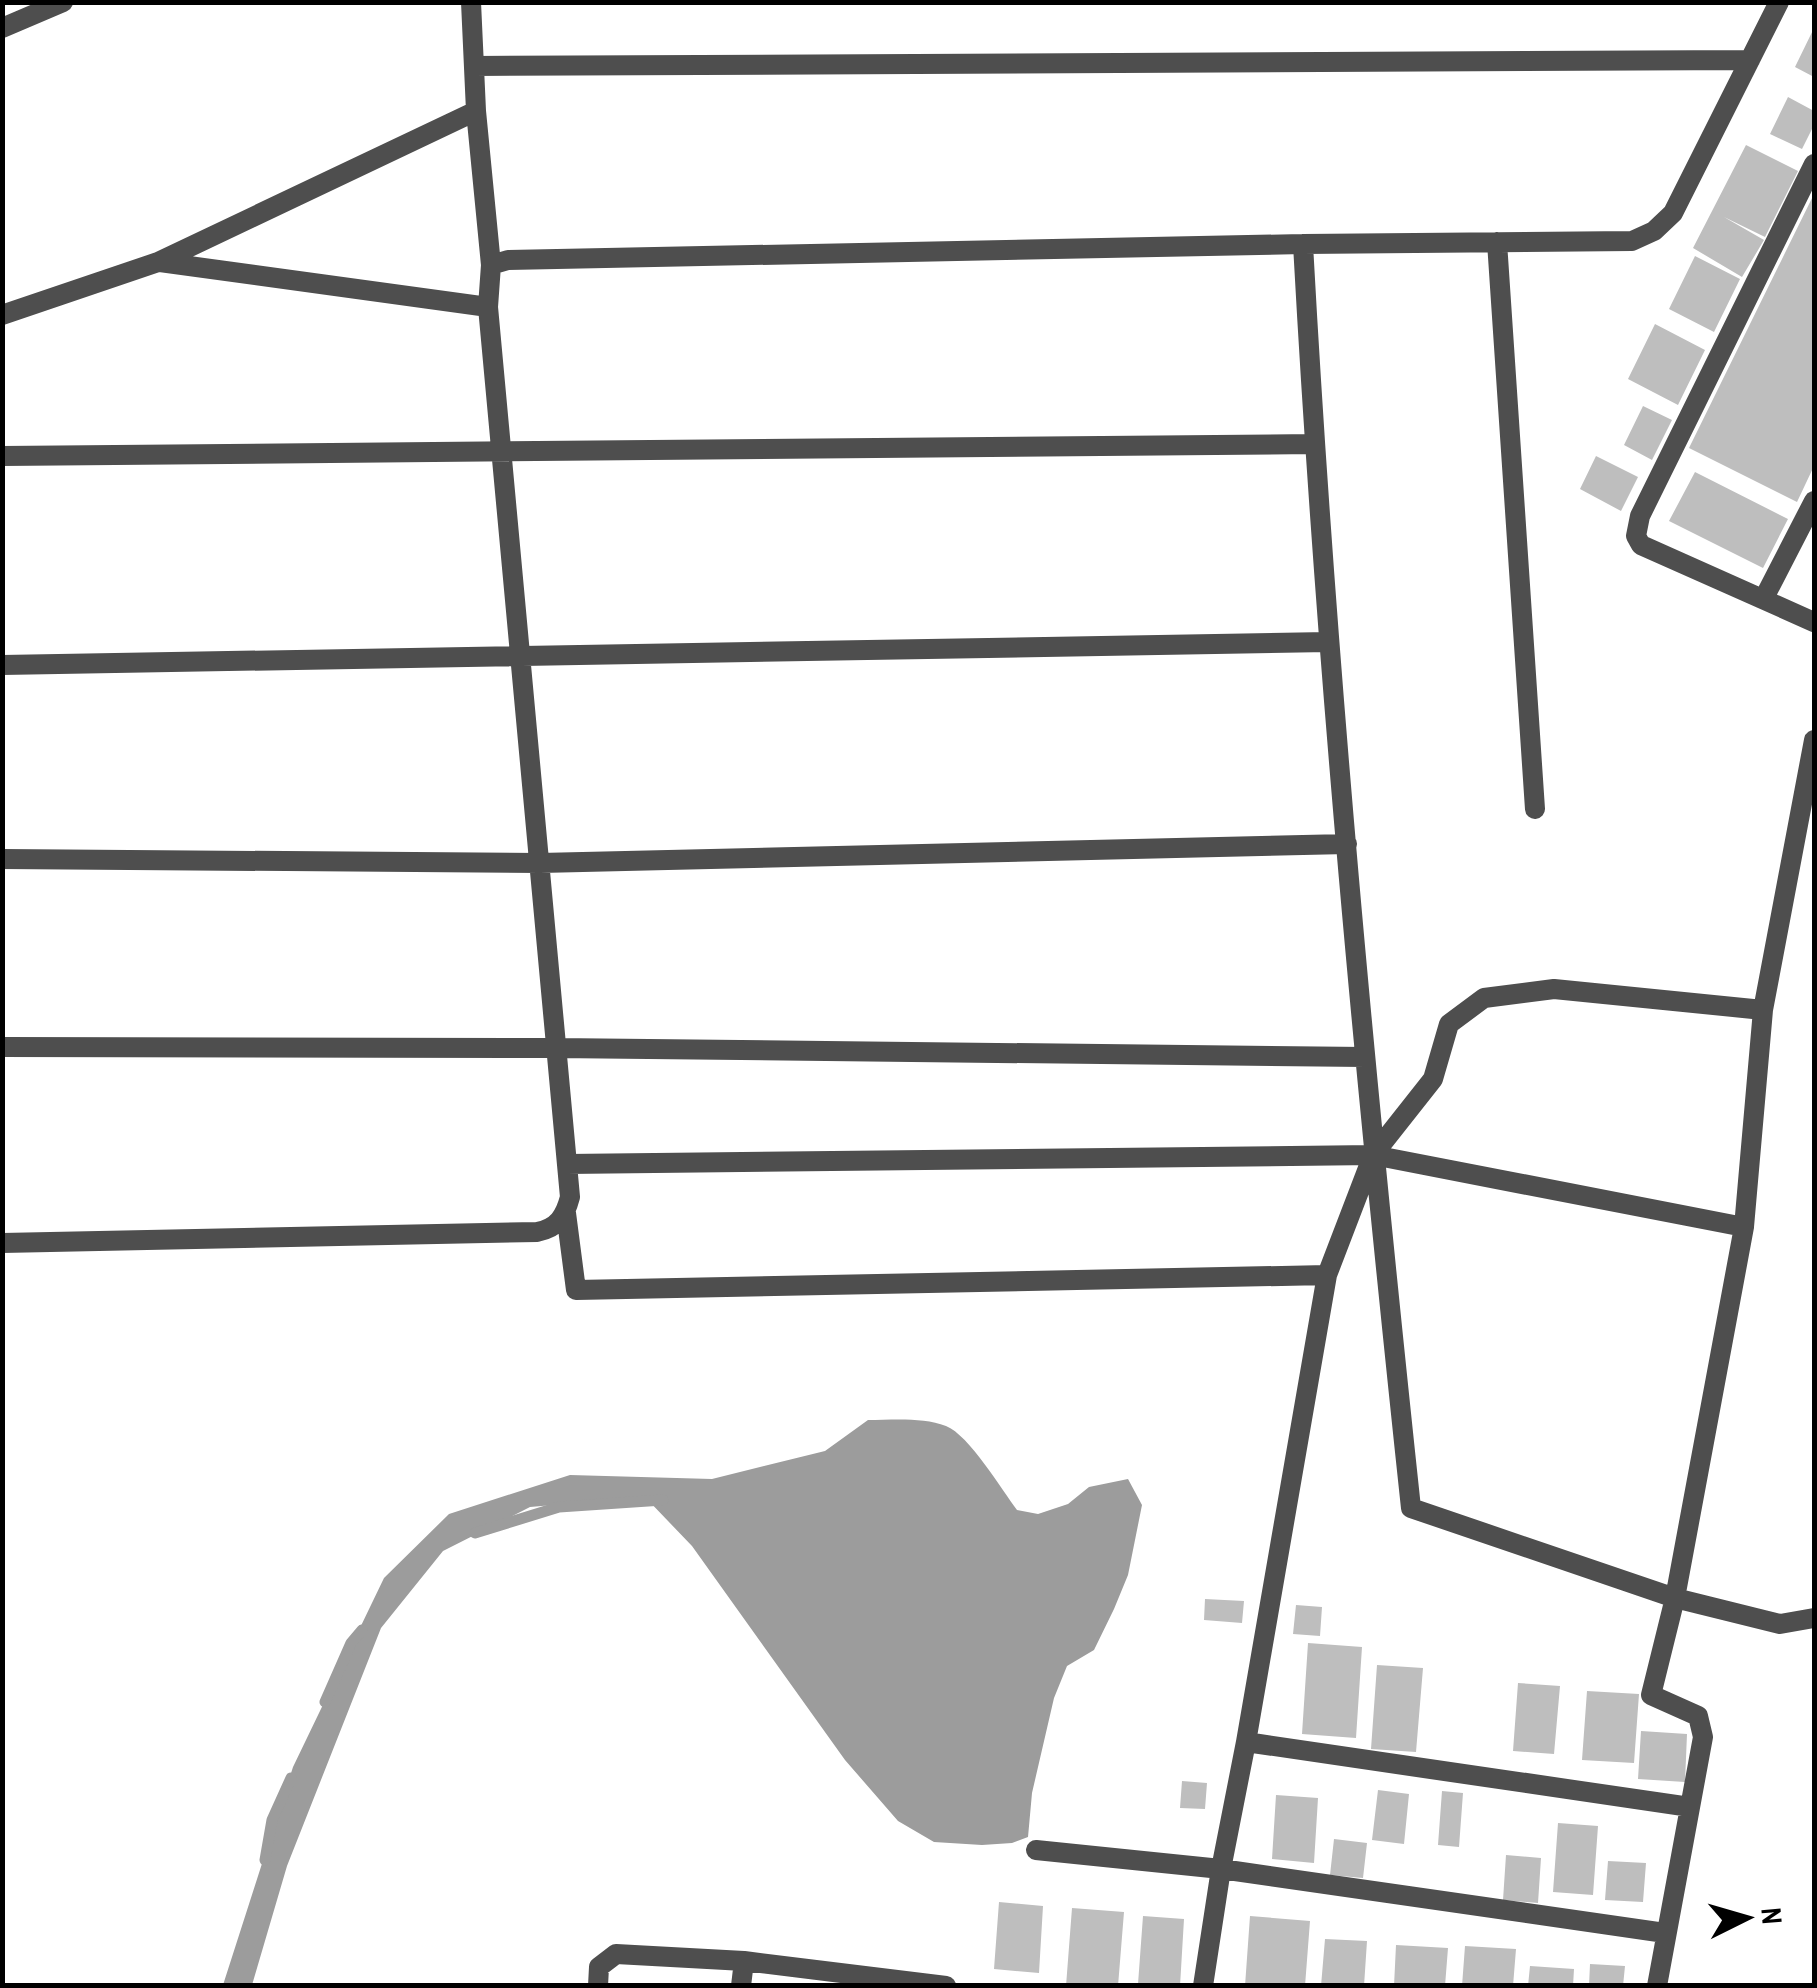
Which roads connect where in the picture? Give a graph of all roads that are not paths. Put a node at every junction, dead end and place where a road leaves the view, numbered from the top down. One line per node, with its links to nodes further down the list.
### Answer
1 (63, 2): 4 (street)
2 (470, 2): 6 (street)
3 (1779, 2): 5 (street)
4 (2, 28)
5 (1750, 60): 6 (street); 9 (street)
6 (474, 66): 7 (street)
7 (476, 111): 11 (street); 12 (street)
8 (1814, 164): 19 (street)
9 (1497, 242): 10 (street); 25 (street)
10 (1302, 244): 12 (street); 15 (street)
11 (158, 262): 13 (street); 14 (street)
12 (491, 265): 13 (street)
13 (488, 307): 16 (street)
14 (2, 315)
15 (1314, 444): 16 (street); 21 (street)
16 (502, 451): 17 (street); 22 (street)
17 (2, 456)
18 (1814, 501): 19 (street)
19 (1764, 598): 20 (street)
20 (1814, 622)
21 (1328, 642): 22 (street); 26 (street)
22 (522, 656): 23 (street); 28 (street)
23 (2, 665)
24 (1814, 740): 29 (street)
25 (1535, 809)
26 (1347, 844): 28 (street); 32 (street)
27 (2, 859): 28 (street)
28 (540, 863): 31 (street)
29 (1762, 1010): 33 (street); 36 (street)
30 (2, 1046): 31 (street)
31 (556, 1048): 32 (street); 34 (street)
32 (1364, 1057): 33 (street)
33 (1373, 1155): 34 (street); 36 (street); 38 (street); 39 (street)
34 (567, 1164): 35 (street)
35 (566, 1213): 37 (street); 38 (street)
36 (1744, 1227): 39 (street)
37 (2, 1243)
38 (1327, 1275): 41 (street)
39 (1675, 1598): 40 (street); 42 (street)
40 (1814, 1618)
41 (1246, 1742): 42 (street); 44 (street)
42 (1690, 1806): 45 (street)
43 (1036, 1850): 44 (street)
44 (1220, 1870): 45 (street); 51 (street)
45 (1666, 1932): 52 (street)
46 (744, 1960): 47 (street); 48 (street); 49 (street)
47 (883, 1982): 50 (street)
48 (598, 1986)
49 (741, 1986)
50 (946, 1986)
51 (1203, 1986)
52 (1658, 1986)

